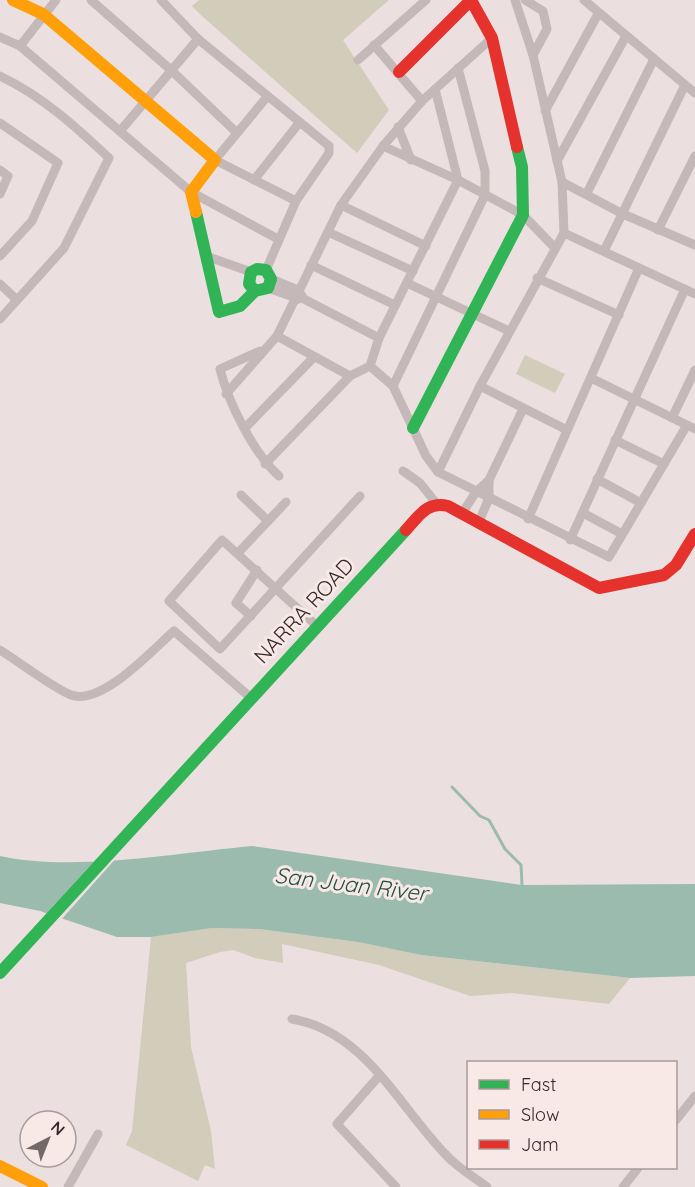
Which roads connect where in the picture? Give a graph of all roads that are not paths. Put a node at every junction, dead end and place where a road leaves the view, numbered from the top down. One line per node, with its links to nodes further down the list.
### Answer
1 (13, 0): 9 (street)
2 (56, 0): 9 (street)
3 (92, 0): 21 (street)
4 (161, 0): 14 (street)
5 (426, 0): 15 (street)
6 (514, 0): 17 (street)
7 (525, 0): 17 (street)
8 (584, 0): 10 (street)
9 (43, 14): 16 (street); 28 (street)
10 (598, 14): 11 (street); 30 (street)
11 (626, 36): 18 (street); 40 (street)
12 (0, 37): 16 (street)
13 (492, 38): 20 (street); 22 (street); 52 (street)
14 (198, 39): 21 (street); 27 (street)
15 (374, 45): 19 (street); 22 (street)
16 (20, 46): 34 (street)
17 (533, 55): 30 (street)
18 (654, 59): 24 (street); 46 (street)
19 (358, 60)
20 (458, 68): 25 (street); 48 (street)
21 (171, 70): 28 (street); 35 (street)
22 (399, 72): 29 (street)
23 (0, 76): 77 (street)
24 (685, 85): 26 (street); 51 (street)
25 (435, 89): 29 (street); 43 (street)
26 (695, 93)
27 (267, 98): 32 (street); 35 (street)
28 (147, 101): 34 (street); 38 (street)
29 (422, 101): 33 (street)
30 (546, 111): 40 (street)
31 (0, 123): 62 (street)
32 (299, 123): 42 (street); 49 (street)
33 (398, 127): 36 (street); 39 (street)
34 (121, 130): 45 (street)
35 (236, 132): 38 (street)
36 (383, 146): 39 (street); 50 (street)
37 (695, 156): 53 (street)
38 (215, 160): 42 (street); 45 (street)
39 (411, 160): 43 (street)
40 (557, 161): 44 (street)
41 (0, 170): 47 (street)
42 (254, 180): 49 (street)
43 (458, 180): 48 (street); 59 (street)
44 (562, 182): 46 (street); 55 (street)
45 (191, 192): 57 (street); 63 (street)
46 (587, 193): 51 (street)
47 (0, 194)
48 (484, 195): 52 (street); 76 (street)
49 (296, 201): 57 (street)
50 (341, 205): 54 (street); 59 (street)
51 (623, 214): 53 (street); 61 (street)
52 (523, 215): 60 (street); 79 (street)
53 (658, 230): 58 (street)
54 (328, 232): 64 (street); 66 (street)
55 (564, 233): 60 (street); 61 (street)
56 (695, 233): 58 (street)
57 (278, 239): 69 (street)
58 (692, 244)
59 (426, 246): 66 (street)
60 (555, 248): 68 (street)
61 (604, 251): 65 (street)
62 (0, 256)
63 (206, 256): 67 (street); 73 (street)
64 (311, 265): 75 (street); 78 (street)
65 (639, 268): 72 (street); 80 (street)
66 (413, 271): 70 (street)
67 (251, 272): 69 (street); 73 (street)
68 (537, 278): 80 (street); 82 (street)
69 (268, 279): 73 (street); 75 (street)
70 (407, 283): 76 (street); 78 (street)
71 (0, 284): 77 (street)
72 (685, 289): 74 (street); 95 (street)
73 (255, 291)
74 (695, 294)
75 (299, 296): 83 (street); 84 (street)
76 (437, 297): 79 (street); 92 (street)
77 (17, 300): 81 (street)
78 (395, 305): 84 (street)
79 (472, 314): 82 (street); 100 (street)
80 (619, 315): 90 (street)
81 (0, 319)
82 (509, 332): 93 (street)
83 (277, 336): 85 (street); 86 (street)
84 (379, 338): 87 (street)
85 (265, 349): 94 (street); 94 (street)
86 (315, 357): 89 (street); 99 (street)
87 (370, 366): 89 (street); 92 (street)
88 (695, 370): 91 (street)
89 (350, 376): 103 (street)
90 (591, 378): 95 (street); 101 (street)
91 (692, 383): 97 (street)
92 (393, 386): 100 (street)
93 (480, 386): 96 (street); 106 (street)
94 (226, 394): 99 (street)
95 (634, 399): 97 (street); 102 (street)
96 (523, 409): 101 (street); 109 (street)
97 (672, 418): 98 (street)
98 (691, 427): 104 (street)
99 (245, 428): 103 (street)
100 (413, 428): 106 (street)
101 (567, 430): 119 (street)
102 (615, 440): 104 (street); 108 (street)
103 (265, 464): 107 (street)
104 (664, 464): 116 (street)
105 (404, 471): 115 (street)
106 (438, 472): 110 (street)
107 (279, 476)
108 (597, 479): 116 (street); 117 (street)
109 (489, 480): 110 (street); 113 (street)
110 (476, 492): 113 (street); 118 (street)
111 (242, 495): 120 (street)
112 (360, 496): 127 (street)
113 (489, 498): 119 (street); 121 (street)
114 (286, 502): 120 (street)
115 (436, 503): 118 (street); 129 (street, NARRA ROAD)
116 (641, 503): 122 (street)
117 (583, 513): 122 (street); 124 (street)
118 (461, 514): 121 (street)
119 (528, 519): 124 (street)
120 (268, 521): 125 (street)
121 (478, 524): 123 (street)
122 (622, 534): 124 (street)
123 (695, 534)
124 (570, 540)
125 (238, 553): 126 (street); 128 (street)
126 (257, 570): 127 (street); 128 (street)
127 (278, 589): 128 (street); 129 (street)
128 (251, 616)
129 (317, 627): 131 (street, NARRA ROAD)
130 (0, 650): 131 (street)
131 (251, 698): 132 (street, NARRA ROAD)
132 (0, 973)
133 (292, 1019): 134 (street)
134 (379, 1076): 142 (street); 143 (street)
135 (695, 1096): 136 (street)
136 (677, 1118)
137 (98, 1134): 141 (street)
138 (0, 1166): 140 (street)
139 (636, 1169): 144 (street)
140 (42, 1187)
141 (68, 1187)
142 (396, 1187)
143 (487, 1187)
144 (623, 1187)

